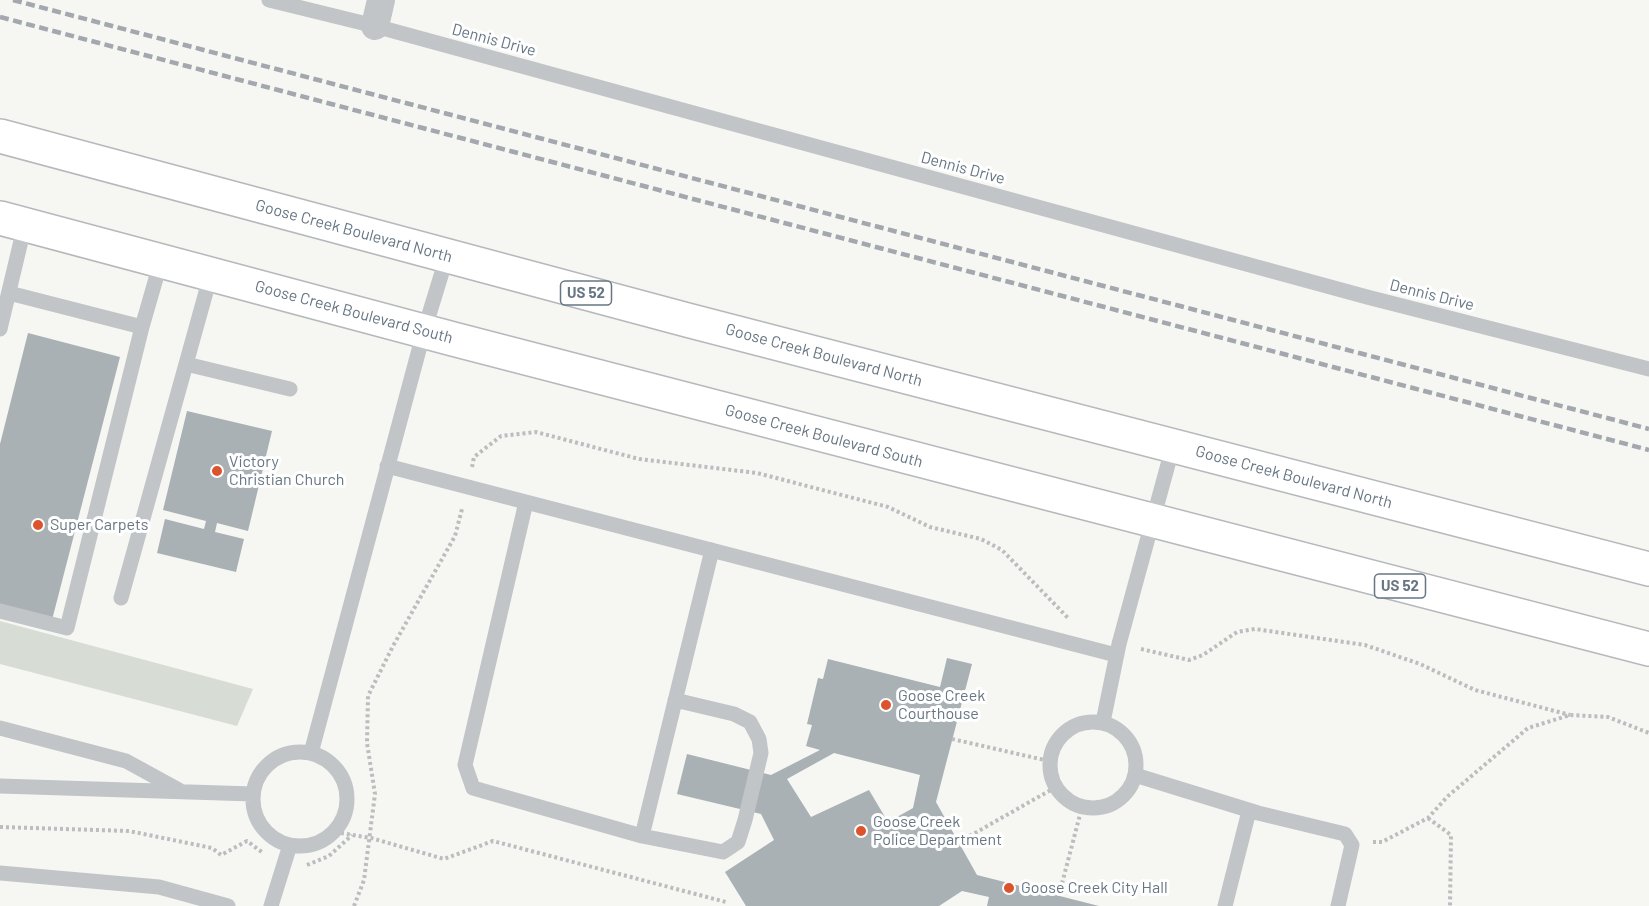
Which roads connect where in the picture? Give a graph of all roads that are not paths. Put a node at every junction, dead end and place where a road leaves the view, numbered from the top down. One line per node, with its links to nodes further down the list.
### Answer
1 (269, 0): 2 (lane, Dennis Drive)
2 (378, 13): 13 (lane, Dennis Drive)
3 (0, 136): 5 (highway, Goose Creek Boulevard North / US 52)
4 (13, 221): 6 (highway, Goose Creek Boulevard South / US 52); 8 (lane)
5 (447, 256): 11 (lane); 15 (highway, Goose Creek Boulevard North / US 52)
6 (161, 261): 7 (highway, Goose Creek Boulevard South / US 52); 9 (lane)
7 (211, 274): 11 (highway, Goose Creek Boulevard South / US 52); 12 (lane)
8 (9, 293): 9 (lane); 10 (lane)
9 (142, 327): 22 (lane)
10 (0, 329)
11 (424, 331): 16 (lane); 18 (highway, Goose Creek Boulevard South / US 52)
12 (186, 364): 14 (lane); 21 (lane)
13 (1649, 369)
14 (290, 389)
15 (1173, 446): 18 (lane); 20 (highway, Goose Creek Boulevard North / US 52)
16 (387, 466): 17 (lane); 28 (lane)
17 (526, 502): 19 (lane); 34 (lane)
18 (1152, 522): 23 (highway, Goose Creek Boulevard South / US 52); 24 (lane)
19 (712, 550): 24 (lane); 25 (lane)
20 (1649, 569)
21 (120, 598)
22 (0, 611)
23 (1649, 649)
24 (1116, 655): 26 (lane)
25 (675, 700): 34 (lane); 34 (lane)
26 (1102, 722): 29 (lane); 29 (lane)
27 (0, 728): 31 (lane)
28 (310, 753): 32 (lane); 35 (lane)
29 (1135, 775): 33 (lane)
30 (0, 786): 31 (lane)
31 (182, 791): 32 (lane)
32 (253, 794): 35 (lane)
33 (1249, 811): 39 (lane); 40 (lane)
34 (642, 836)
35 (290, 844): 38 (lane)
36 (0, 873): 37 (lane)
37 (228, 906)
38 (271, 906)
39 (1225, 906)
40 (1338, 906)

